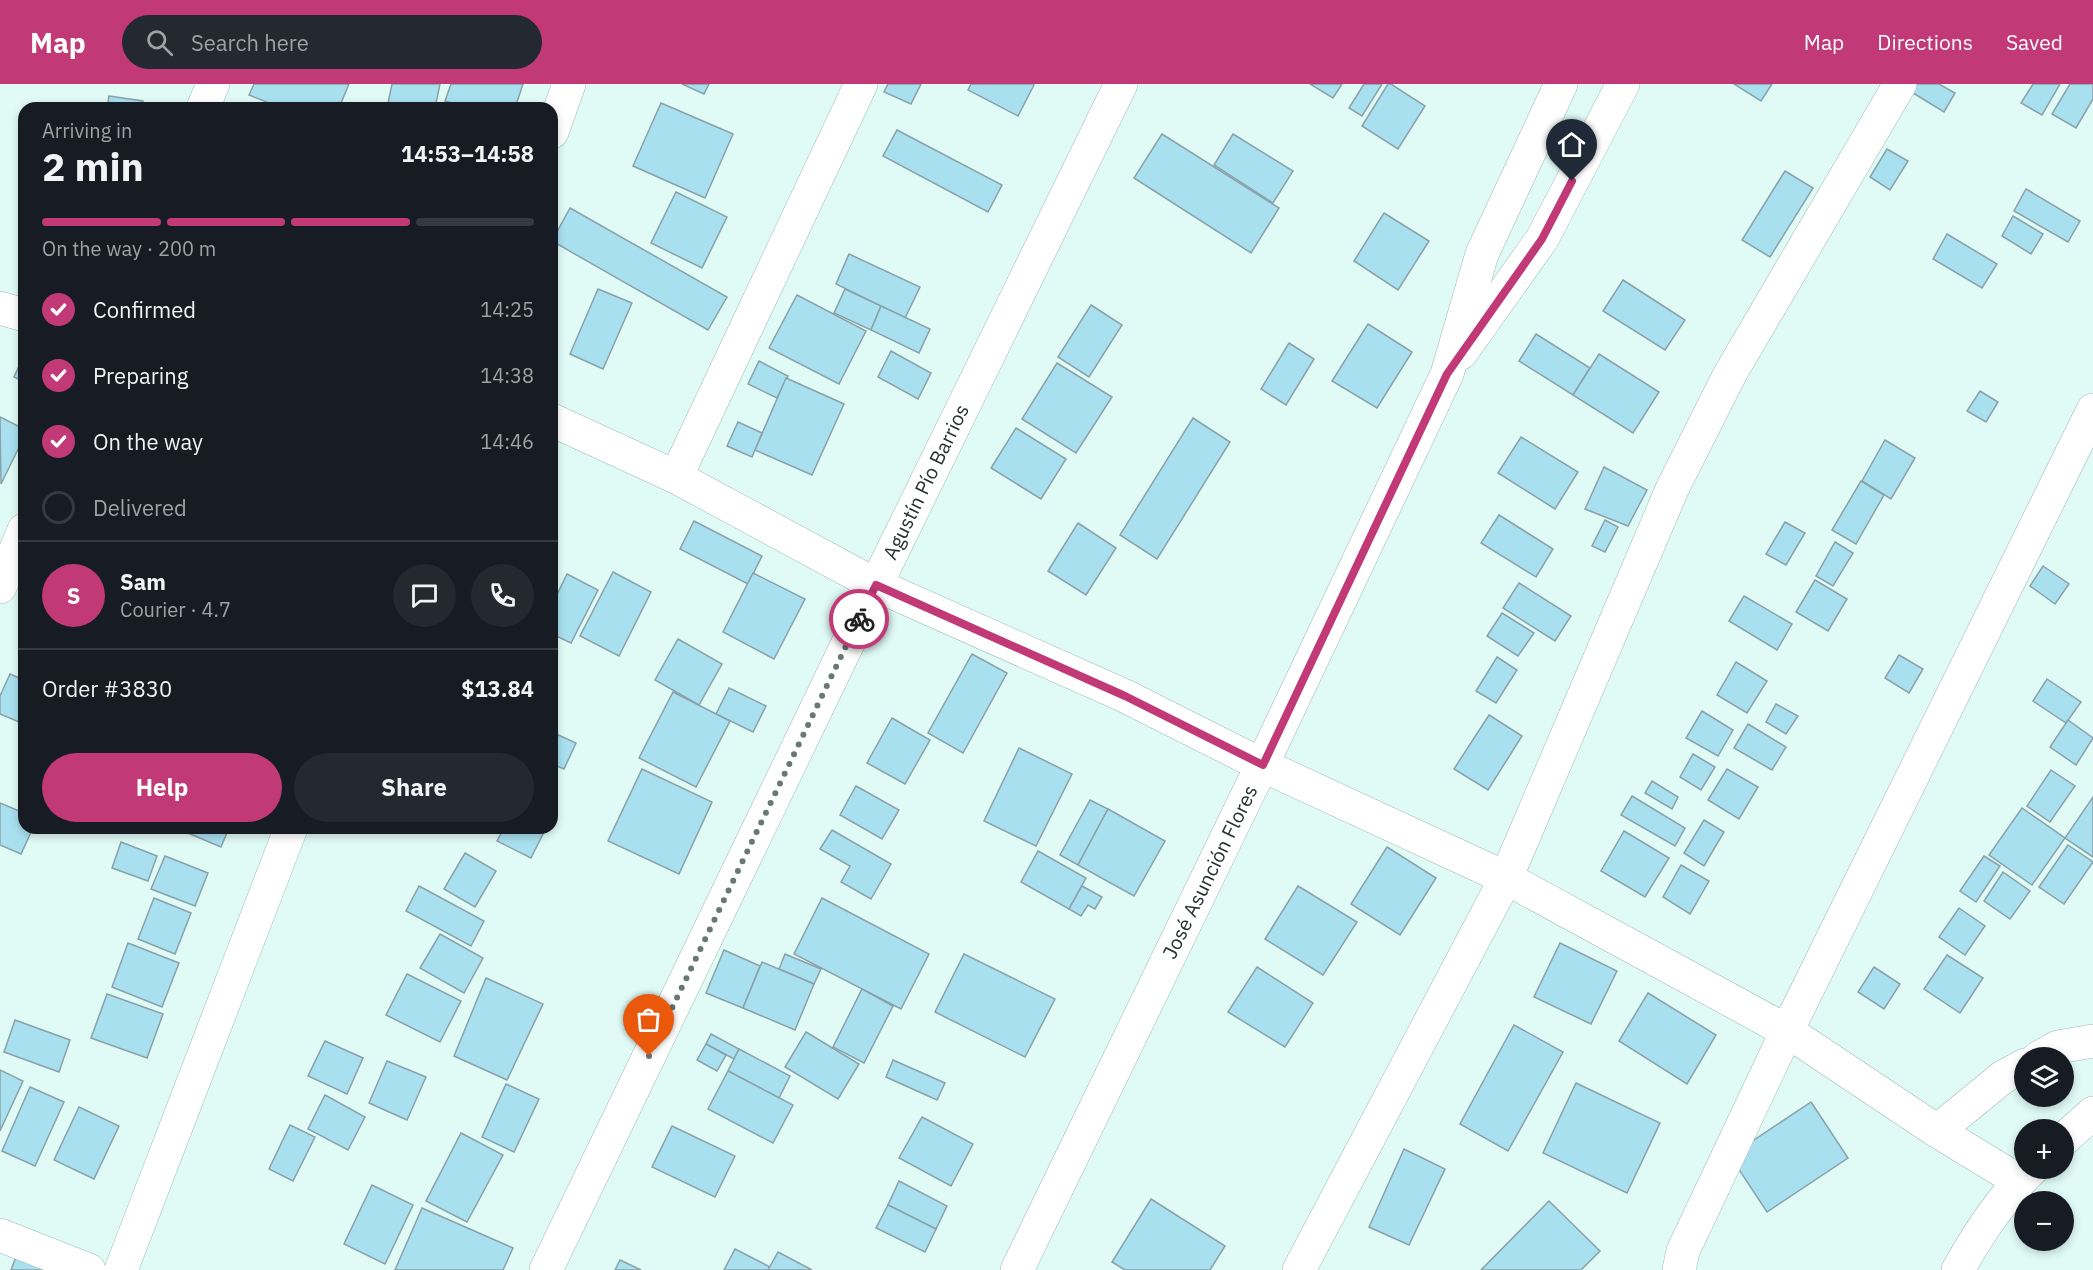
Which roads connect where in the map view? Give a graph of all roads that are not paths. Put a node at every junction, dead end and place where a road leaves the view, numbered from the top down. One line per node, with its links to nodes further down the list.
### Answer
1 (213, 84): 8 (street)
2 (569, 84): 9 (street)
3 (861, 84): 15 (street)
4 (1121, 84): 17 (street, Agustín Pío Barrios)
5 (1561, 84): 12 (street, José Asunción Flores)
6 (1623, 84): 12 (street, José Asunción Flores)
7 (1900, 84): 21 (street)
8 (206, 102)
9 (558, 115)
10 (0, 308): 11 (street)
11 (18, 313)
12 (1447, 374): 19 (street, José Asunción Flores)
13 (2093, 410): 22 (street)
14 (558, 423): 15 (street)
15 (676, 477): 17 (street)
16 (18, 544): 18 (street)
17 (876, 585): 19 (street); 34 (street, Agustín Pío Barrios)
18 (0, 586)
19 (1263, 765): 21 (street); 35 (street, José Asunción Flores)
20 (289, 834): 33 (street)
21 (1506, 878): 22 (street); 36 (street)
22 (1787, 1031): 28 (street); 37 (street)
23 (2093, 1041): 24 (street)
24 (2058, 1047)
25 (2014, 1071): 28 (street)
26 (2093, 1113): 27 (street)
27 (2074, 1130)
28 (1937, 1131): 29 (street)
29 (2014, 1169)
30 (2023, 1179): 38 (street)
31 (0, 1236): 32 (street)
32 (89, 1270)
33 (121, 1270)
34 (546, 1270)
35 (1017, 1270)
36 (1299, 1270)
37 (1679, 1270)
38 (1958, 1270)

